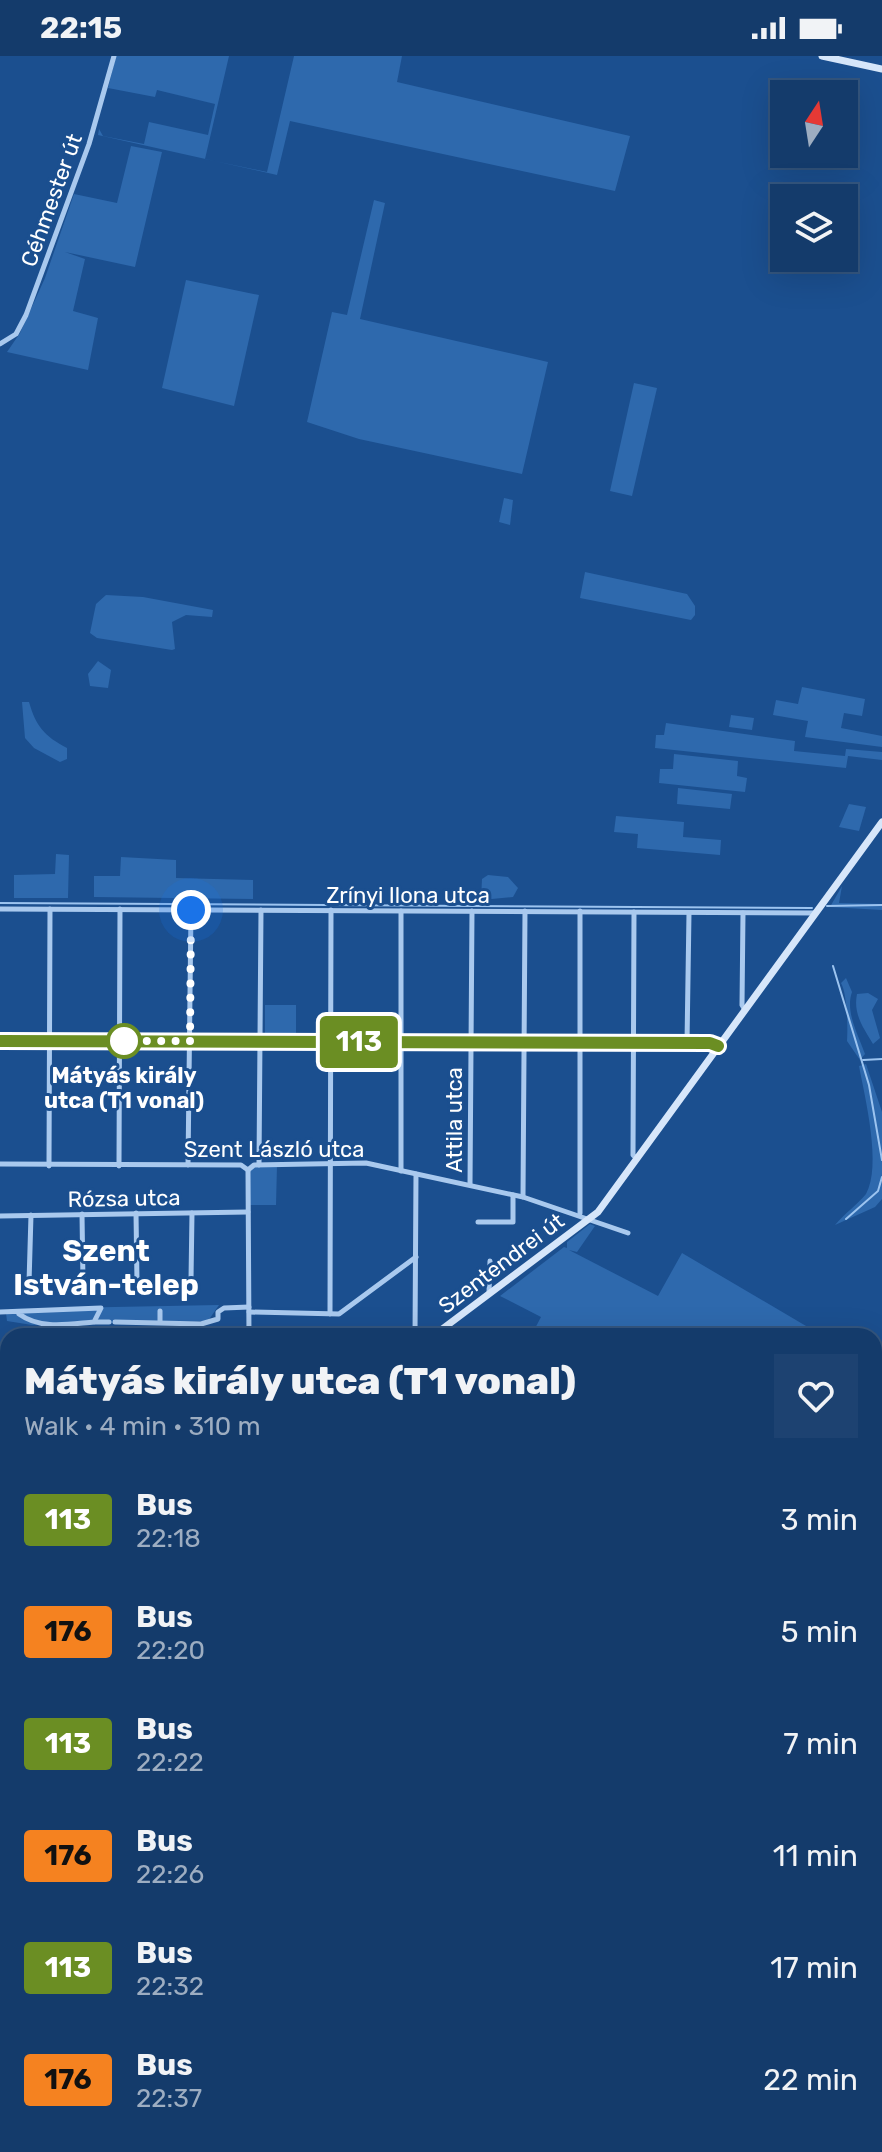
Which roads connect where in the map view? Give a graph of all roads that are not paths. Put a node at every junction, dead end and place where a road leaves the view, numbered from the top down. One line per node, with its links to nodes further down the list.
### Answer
1 (114, 56): 4 (street, Céhmester út)
2 (822, 56): 3 (main road)
3 (882, 69)
4 (0, 344)
5 (882, 822): 12 (main road, Szentendrei út)
6 (0, 909): 7 (street, Zrínyi Ilona utca)
7 (50, 909): 8 (street, Zrínyi Ilona utca); 22 (street)
8 (120, 909): 9 (street, Zrínyi Ilona utca); 23 (street)
9 (191, 910): 10 (street, Zrínyi Ilona utca); 24 (street)
10 (261, 910): 11 (street, Zrínyi Ilona utca); 25 (street)
11 (331, 910): 13 (street, Zrínyi Ilona utca); 26 (street)
12 (818, 910): 19 (street, Zrínyi Ilona utca); 20 (main road, Szentendrei út)
13 (401, 911): 14 (street, Zrínyi Ilona utca); 27 (street)
14 (472, 911): 15 (street, Zrínyi Ilona utca); 28 (street, Attila utca)
15 (525, 911): 16 (street, Zrínyi Ilona utca); 29 (street)
16 (580, 911): 17 (street, Zrínyi Ilona utca); 30 (street)
17 (634, 912): 18 (street, Zrínyi Ilona utca); 31 (street)
18 (689, 913): 19 (street, Zrínyi Ilona utca); 32 (street)
19 (743, 913): 20 (street)
20 (745, 1010): 33 (main road, Szentendrei út)
21 (0, 1041): 22 (street)
22 (49, 1041): 23 (street); 39 (street)
23 (121, 1041): 24 (street); 40 (street)
24 (190, 1041): 25 (street); 37 (street)
25 (261, 1042): 26 (street); 38 (street)
26 (330, 1042): 27 (street); 35 (street)
27 (400, 1043): 28 (street); 42 (street)
28 (471, 1043): 29 (street); 44 (street, Attila utca)
29 (524, 1043): 30 (street); 46 (street)
30 (578, 1043): 31 (street); 50 (street)
31 (633, 1043): 32 (street); 34 (street)
32 (687, 1043): 33 (street)
33 (718, 1046): 34 (main road, Szentendrei út)
34 (637, 1159): 54 (main road, Szentendrei út)
35 (330, 1163): 38 (street, Szent László utca); 42 (street, Szent László utca); 68 (street)
36 (0, 1164): 39 (street, Szent László utca)
37 (188, 1165): 40 (street, Szent László utca); 41 (street, Szent László utca)
38 (259, 1165): 41 (street, Szent László utca)
39 (49, 1166): 40 (street, Szent László utca)
40 (119, 1166)
41 (248, 1170): 47 (street)
42 (401, 1171): 43 (street, Szent László utca)
43 (416, 1174): 44 (street, Szent László utca); 57 (street)
44 (470, 1185): 45 (street, Szent László utca)
45 (513, 1195): 46 (street, Szent László utca); 55 (street)
46 (523, 1197): 50 (street, Szent László utca)
47 (248, 1212): 49 (street, Rózsa utca); 64 (street)
48 (136, 1213): 49 (street, Rózsa utca); 51 (street, Rózsa utca); 61 (street)
49 (192, 1213): 59 (street)
50 (580, 1213): 54 (street, Szent László utca)
51 (82, 1214): 52 (street, Rózsa utca); 60 (street)
52 (31, 1215): 53 (street, Rózsa utca); 62 (street)
53 (0, 1216)
54 (589, 1219): 56 (street, Szent László utca); 63 (main road, Szentendrei út)
55 (478, 1222)
56 (628, 1233)
57 (416, 1257): 68 (street); 72 (street)
58 (490, 1261): 63 (street)
59 (191, 1280)
60 (83, 1282)
61 (137, 1282)
62 (29, 1283)
63 (489, 1294): 73 (main road, Szentendrei út)
64 (249, 1310): 68 (street); 70 (street); 71 (street)
65 (160, 1311): 70 (street)
66 (0, 1312): 67 (street)
67 (19, 1314): 69 (street); 69 (street)
68 (330, 1314)
69 (94, 1322): 70 (street)
70 (160, 1322)
71 (249, 1328)
72 (415, 1328)
73 (444, 1328)

